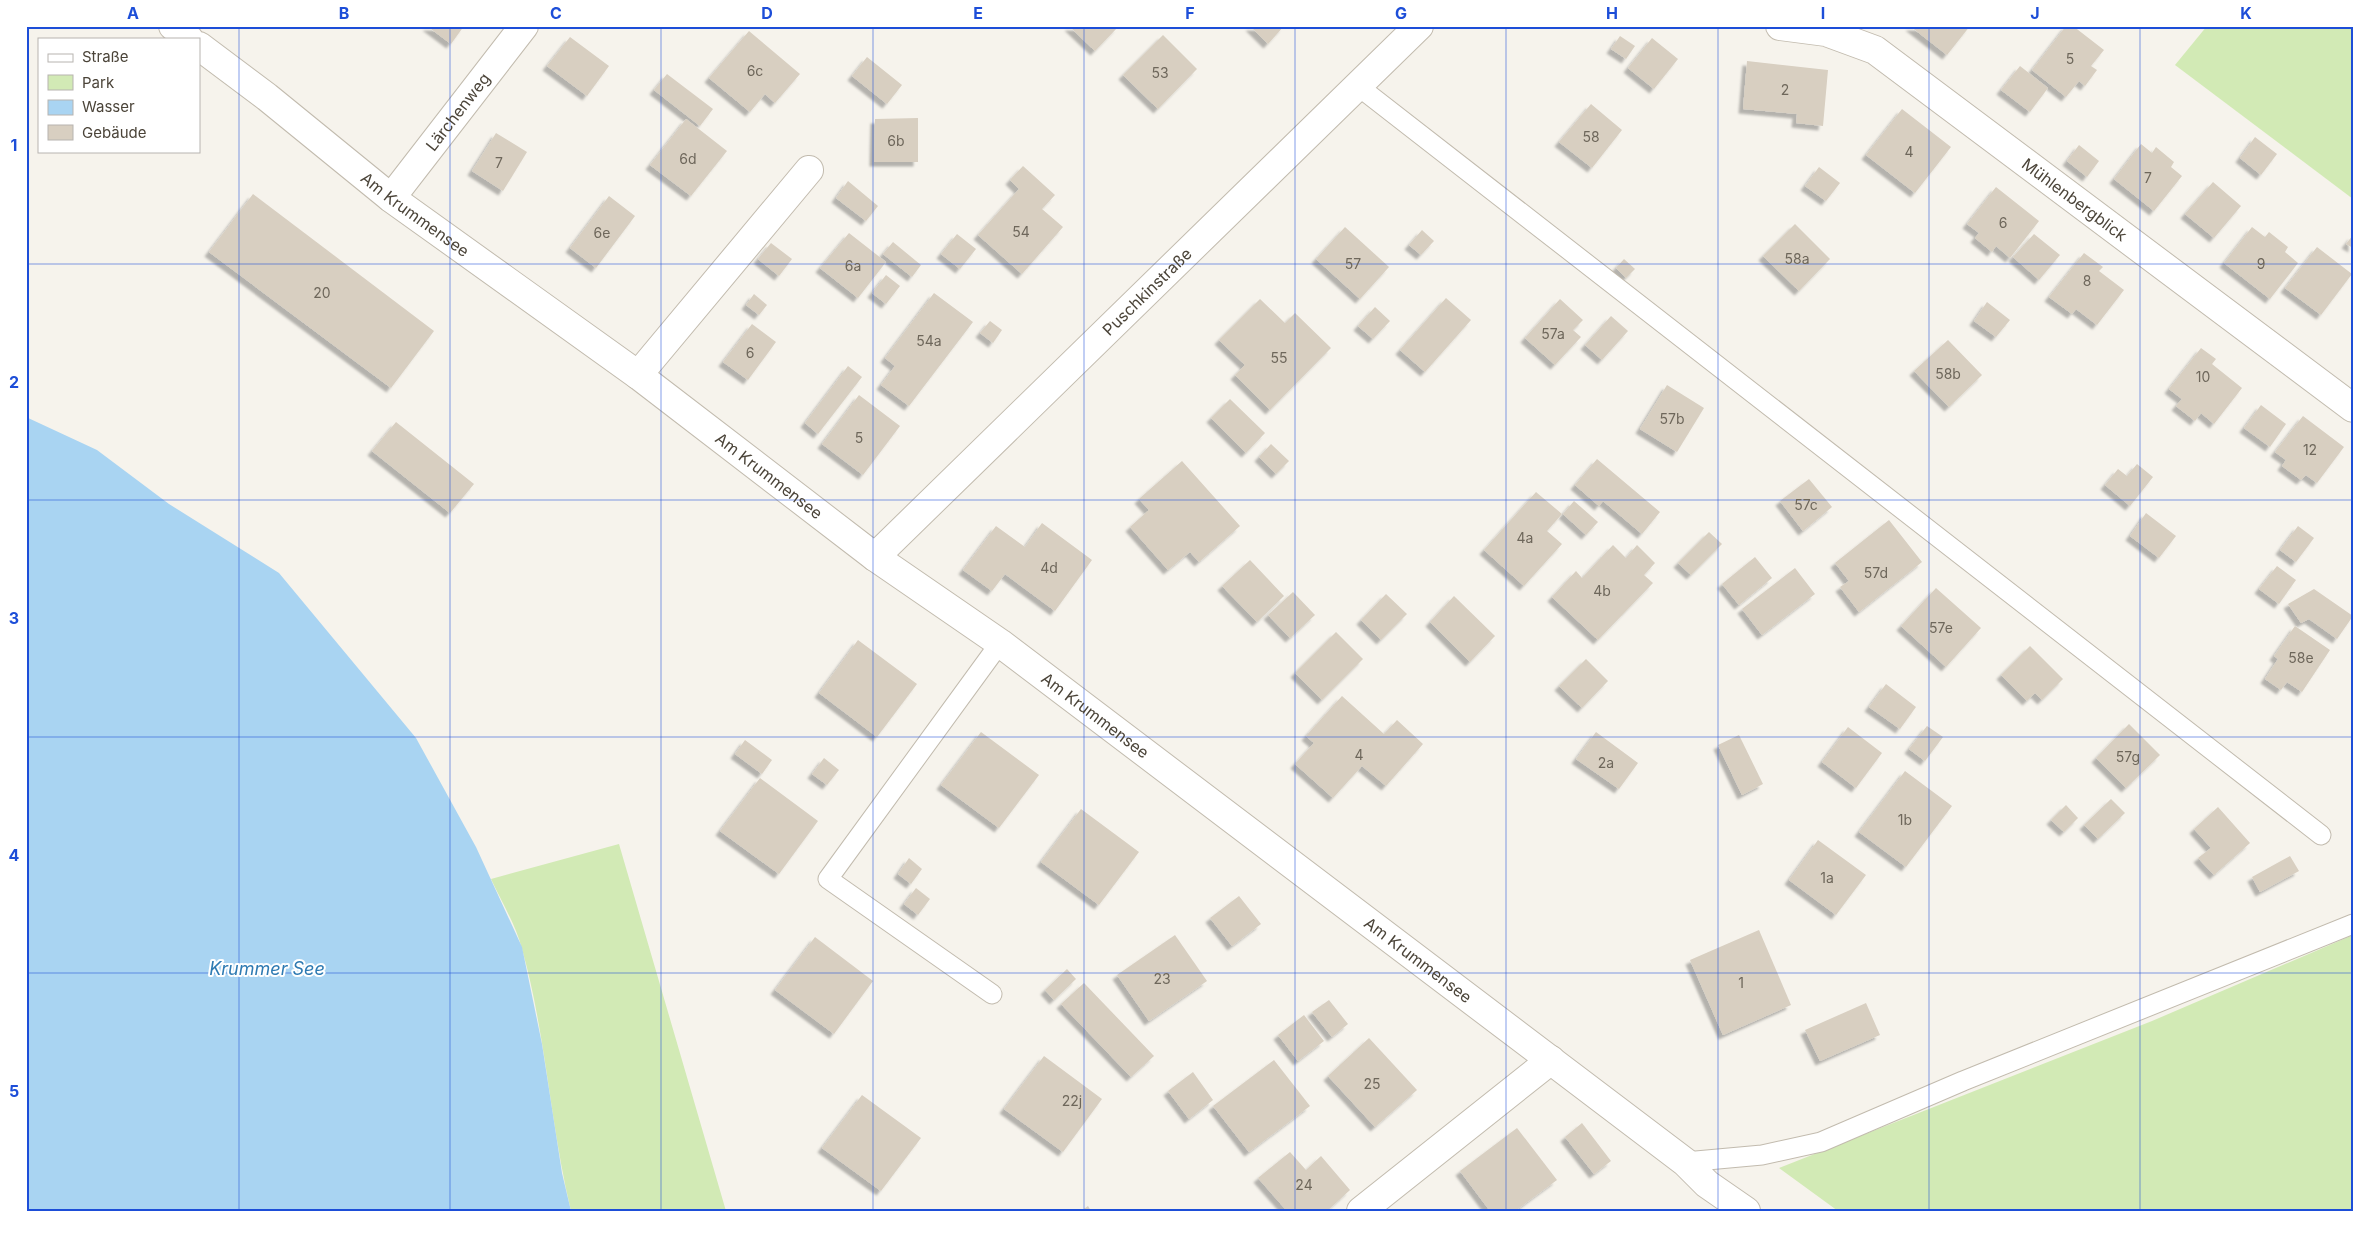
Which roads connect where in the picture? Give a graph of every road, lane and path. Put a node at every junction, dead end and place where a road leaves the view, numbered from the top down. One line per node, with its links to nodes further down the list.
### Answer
1 (173, 26): 5 (street)
2 (524, 26): 9 (street, Lärchenweg)
3 (1419, 26): 7 (street, Puschkinstraße)
4 (1780, 26): 11 (street, Mühlenbergblick)
5 (188, 38)
6 (200, 47): 9 (street, Am Krummensee)
7 (1358, 86): 12 (street, Puschkinstraße); 14 (lane)
8 (809, 170): 10 (street)
9 (391, 198): 10 (street, Am Krummensee)
10 (638, 375): 12 (street, Am Krummensee)
11 (2353, 408)
12 (875, 557): 13 (street, Am Krummensee)
13 (1000, 643): 16 (lane); 17 (street, Am Krummensee)
14 (2321, 835)
15 (2351, 928): 18 (lane)
16 (992, 994)
17 (1550, 1060): 18 (street, Am Krummensee); 19 (street)
18 (1685, 1162): 20 (street, Am Krummensee)
19 (1361, 1211)
20 (1746, 1211)

